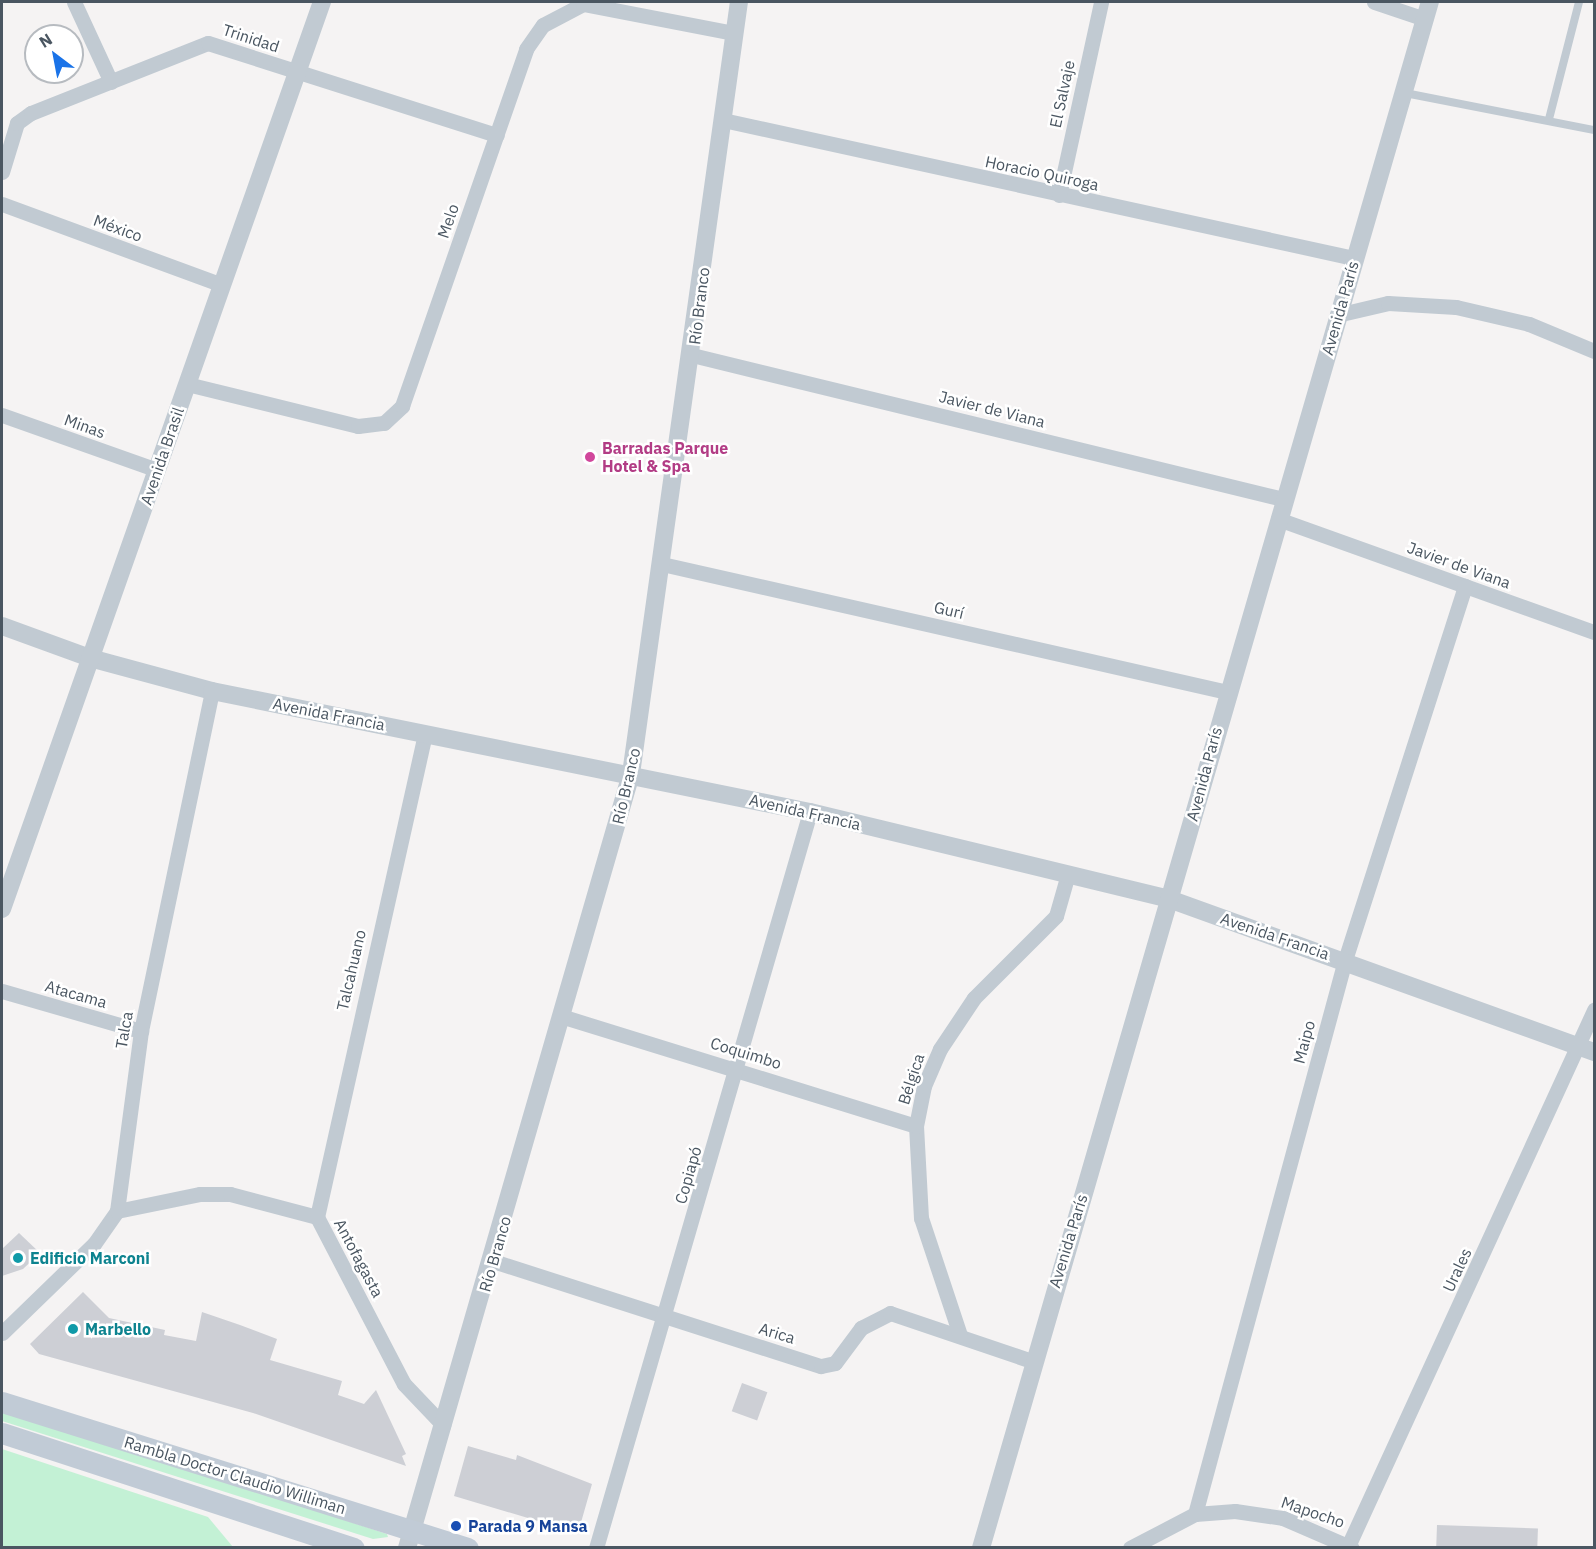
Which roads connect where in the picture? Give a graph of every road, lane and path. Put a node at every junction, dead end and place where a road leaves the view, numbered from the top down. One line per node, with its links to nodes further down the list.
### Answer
1 (74, 2): 10 (street)
2 (322, 2): 9 (street, Avenida Brasil)
3 (739, 2): 8 (street, Río Branco)
4 (1101, 2): 17 (street, El Salvaje)
5 (1374, 2): 7 (street)
6 (1579, 2): 12 (lane)
7 (1427, 10): 11 (street, Avenida París)
8 (734, 33): 13 (street, Río Branco); 15 (street, Melo)
9 (297, 72): 10 (street, Trinidad); 15 (street, Trinidad); 20 (street, Avenida Brasil)
10 (111, 82): 16 (street, Trinidad)
11 (1404, 93): 12 (lane); 19 (street, Avenida París)
12 (1549, 119): 14 (lane)
13 (723, 120): 17 (street, Horacio Quiroga); 23 (street, Río Branco)
14 (1594, 130)
15 (496, 135): 24 (street, Melo)
16 (2, 172)
17 (1059, 195): 19 (street, Horacio Quiroga)
18 (2, 204): 20 (street, México)
19 (1354, 258): 21 (street, Avenida París)
20 (222, 285): 24 (street, Avenida Brasil)
21 (1337, 315): 22 (street); 27 (street, Avenida París)
22 (1594, 351)
23 (692, 355): 27 (street, Javier de Viana); 29 (street, Río Branco)
24 (187, 384): 26 (street, Avenida Brasil)
25 (2, 415): 26 (street, Minas)
26 (157, 470): 33 (street, Avenida Brasil)
27 (1283, 499): 28 (street, Avenida París)
28 (1278, 519): 30 (street, Javier de Viana); 35 (street, Avenida París)
29 (662, 564): 35 (street, Gurí); 37 (street, Río Branco)
30 (1465, 586): 32 (street, Javier de Viana); 42 (street, Maipo)
31 (2, 626): 33 (street, Avenida Francia)
32 (1594, 632)
33 (90, 658): 34 (street, Avenida Francia); 41 (street, Avenida Brasil)
34 (212, 692): 36 (street, Avenida Francia); 46 (street, Talca)
35 (1227, 692): 40 (street, Avenida París)
36 (425, 733): 37 (street, Avenida Francia); 51 (street, Talcahuano)
37 (631, 774): 38 (street, Avenida Francia); 45 (street, Río Branco)
38 (810, 812): 39 (street, Avenida Francia); 48 (street, Copiapó)
39 (1068, 874): 40 (street, Avenida Francia); 49 (street, Bélgica)
40 (1169, 899): 42 (street, Avenida Francia); 56 (street, Avenida París)
41 (2, 909)
42 (1345, 960): 47 (street, Avenida Francia); 60 (street, Maipo)
43 (2, 991): 46 (street, Atacama)
44 (1594, 1010): 47 (street, Urales)
45 (564, 1017): 48 (street, Coquimbo); 52 (street, Río Branco)
46 (141, 1031): 50 (street, Talca)
47 (1587, 1049): 62 (street, Urales)
48 (737, 1068): 49 (street, Coquimbo); 53 (street, Copiapó)
49 (916, 1126): 55 (street, Bélgica)
50 (117, 1211): 51 (street, Antofagasta); 54 (street, Talca)
51 (317, 1217): 58 (street, Antofagasta)
52 (493, 1262): 53 (street, Arica); 58 (street, Río Branco)
53 (666, 1317): 55 (street, Arica); 65 (street, Copiapó)
54 (2, 1333)
55 (960, 1335): 56 (street, Arica)
56 (1032, 1361): 66 (street, Avenida París)
57 (2, 1402): 61 (main road, Rambla Doctor Claudio Williman)
58 (443, 1425): 61 (street, Río Branco)
59 (2, 1433): 63 (main road, Rambla Doctor Claudio Williman)
60 (1195, 1514): 62 (street, Mapocho); 67 (street, Mapocho)
61 (410, 1539): 64 (main road, Rambla Doctor Claudio Williman)
62 (1351, 1546)
63 (354, 1548)
64 (468, 1548)
65 (596, 1548)
66 (981, 1548)
67 (1130, 1548)

